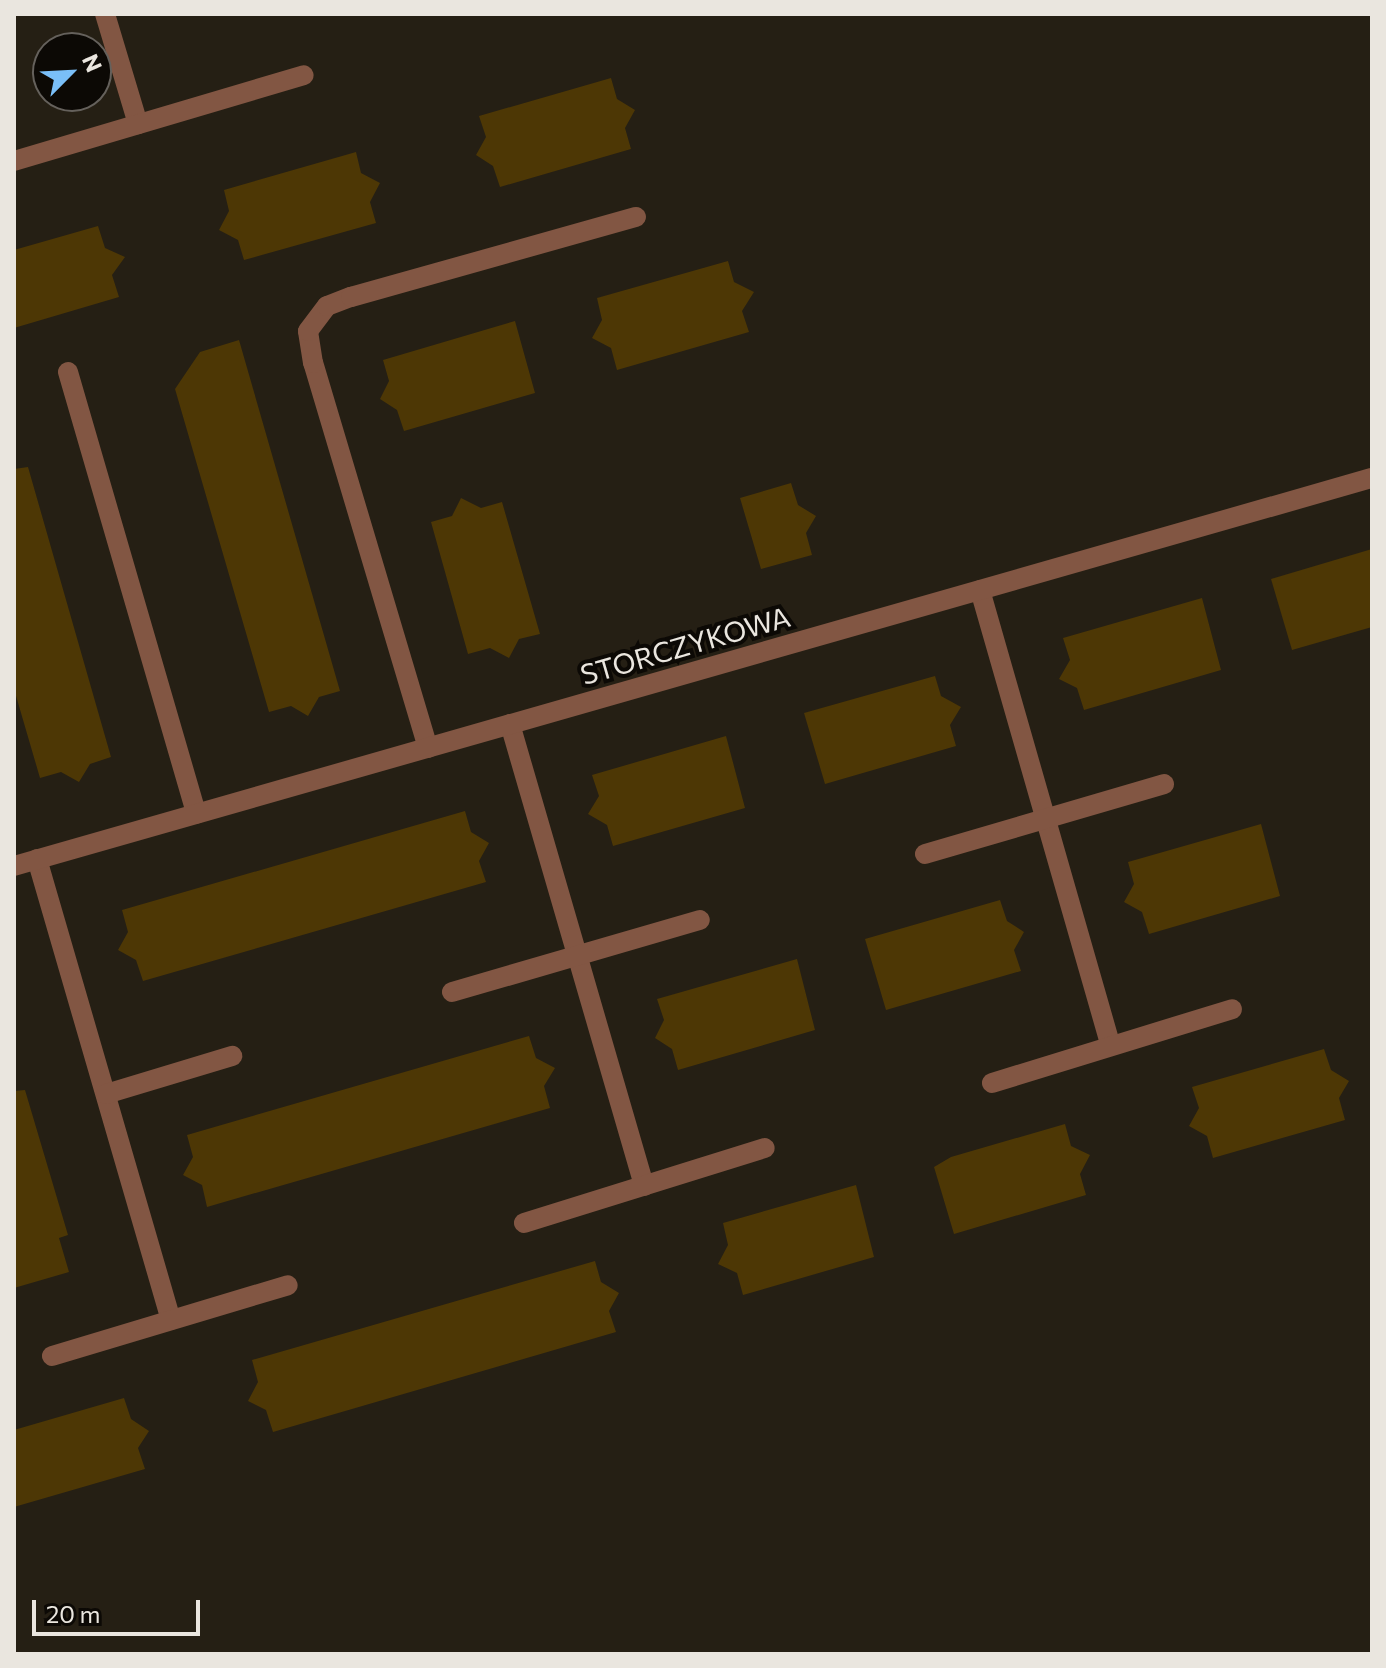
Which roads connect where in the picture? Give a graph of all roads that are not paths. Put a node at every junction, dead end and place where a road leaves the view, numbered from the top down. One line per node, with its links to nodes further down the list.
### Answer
1 (105, 14): 3 (street)
2 (304, 75): 3 (street)
3 (138, 124): 4 (street)
4 (14, 161)
5 (636, 217): 10 (street)
6 (68, 372): 12 (street)
7 (1372, 478): 8 (street, STORCZYKOWA)
8 (980, 590): 9 (street, STORCZYKOWA); 13 (street)
9 (510, 724): 10 (street, STORCZYKOWA); 18 (street)
10 (428, 748): 12 (street, STORCZYKOWA)
11 (1164, 784): 13 (street)
12 (196, 814): 15 (street, STORCZYKOWA)
13 (1046, 819): 14 (street); 21 (street)
14 (925, 854)
15 (37, 859): 16 (street, STORCZYKOWA); 24 (street)
16 (14, 866)
17 (700, 920): 18 (street)
18 (577, 956): 19 (street); 26 (street)
19 (452, 992)
20 (1232, 1009): 21 (street)
21 (1111, 1046): 23 (street)
22 (232, 1056): 24 (street)
23 (992, 1083)
24 (106, 1094): 29 (street)
25 (765, 1148): 26 (street)
26 (644, 1186): 27 (street)
27 (524, 1223)
28 (288, 1285): 29 (street)
29 (171, 1320): 30 (street)
30 (52, 1356)

